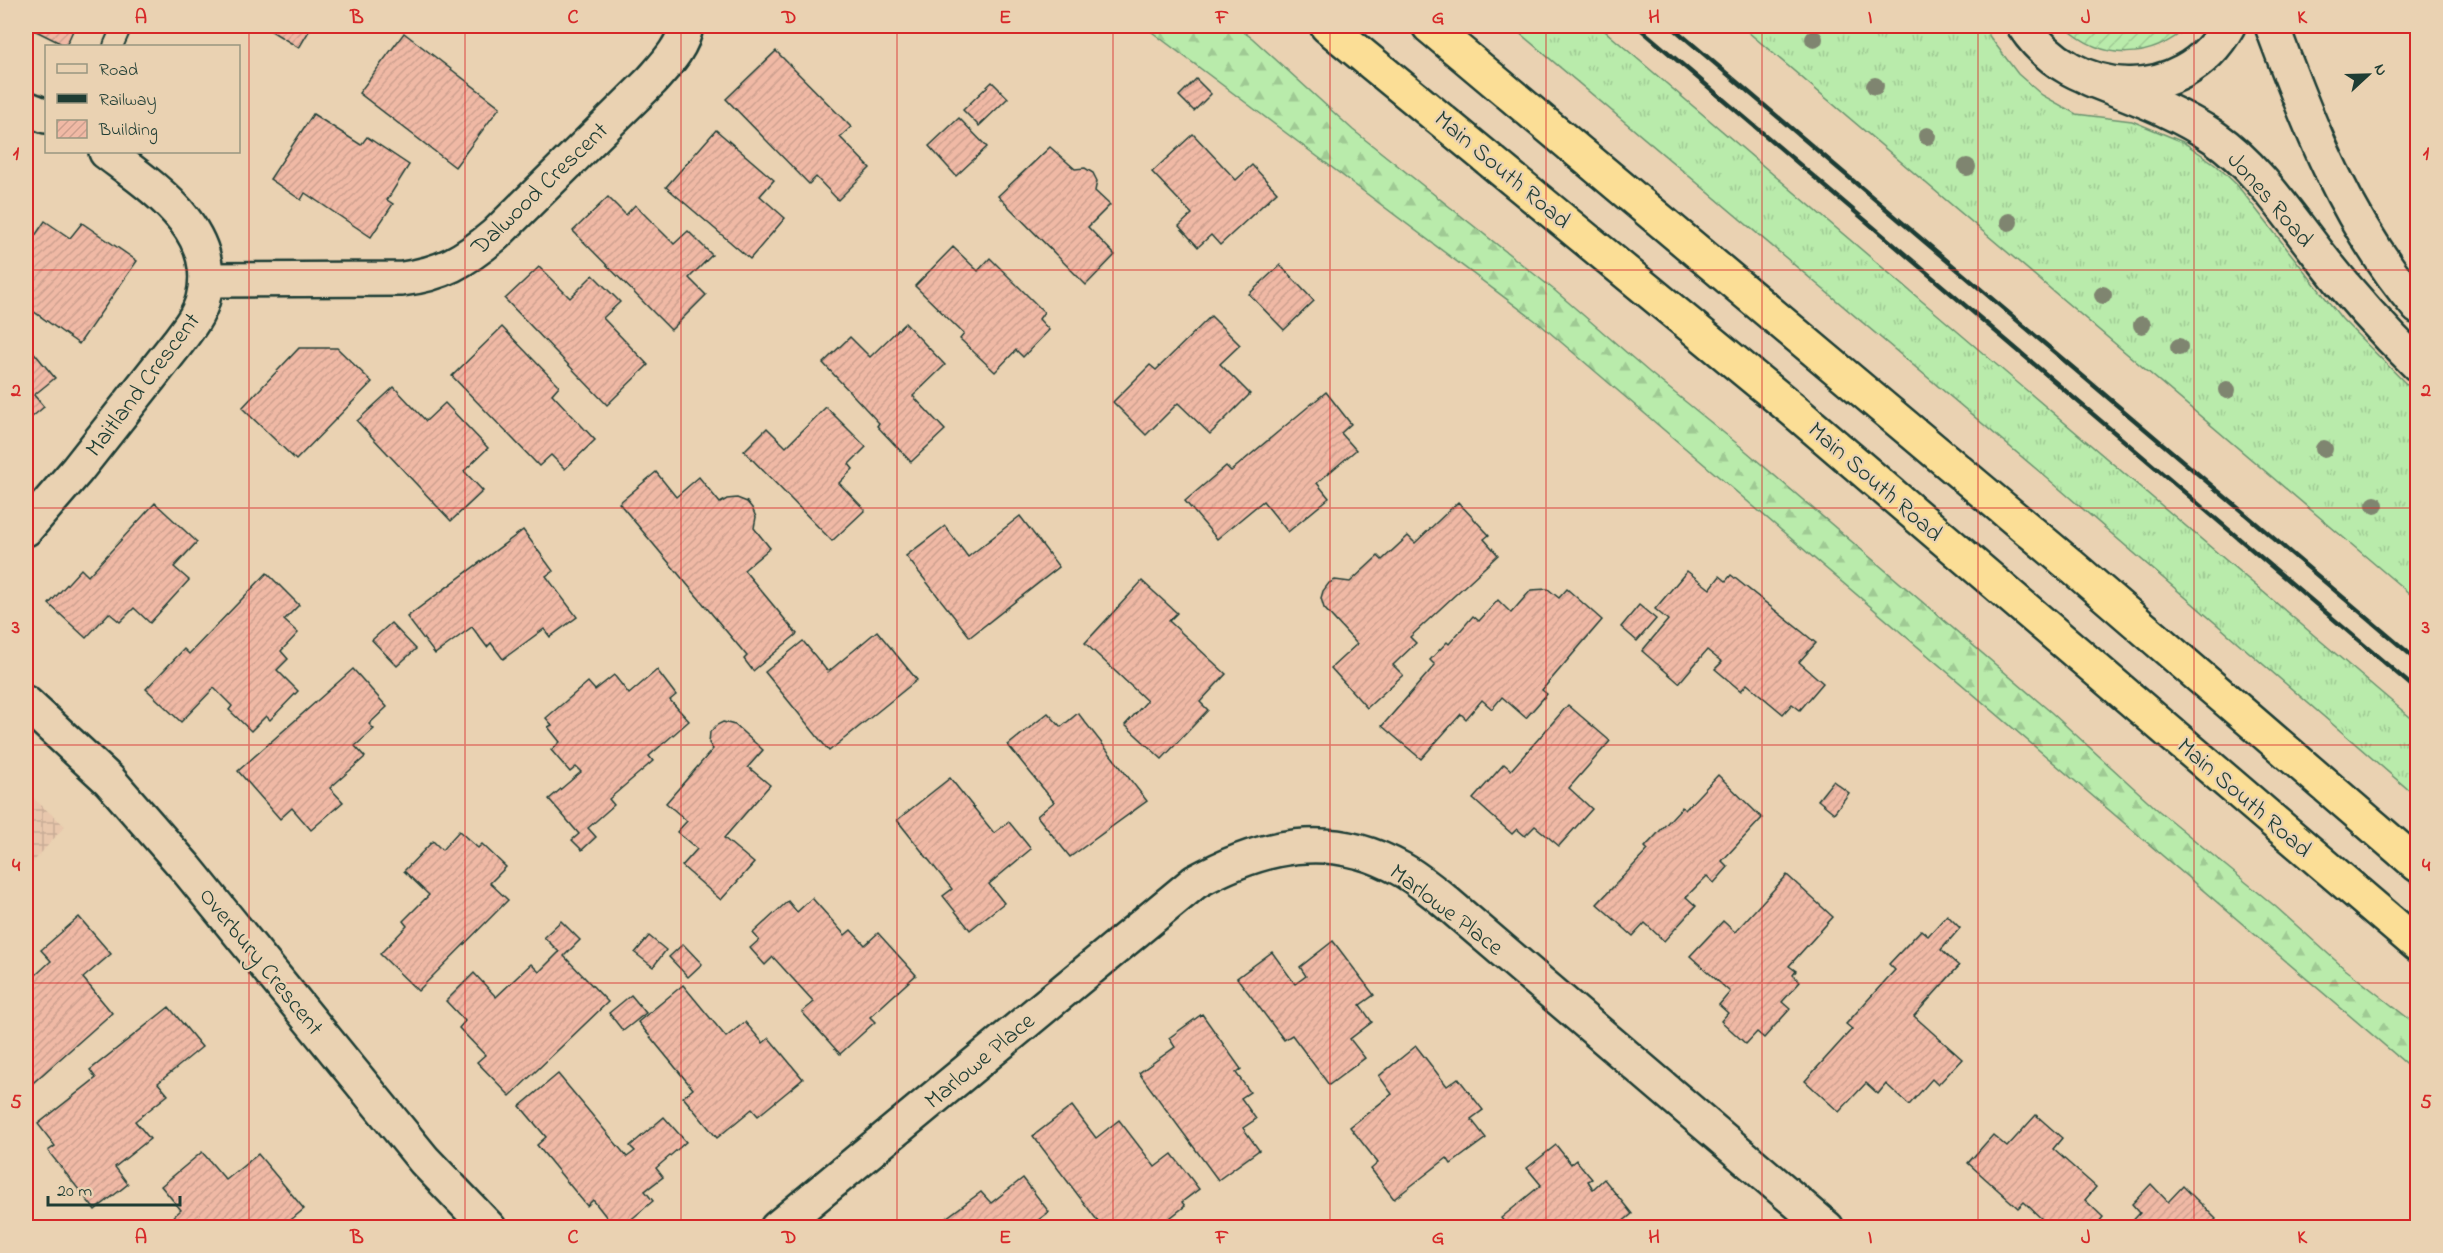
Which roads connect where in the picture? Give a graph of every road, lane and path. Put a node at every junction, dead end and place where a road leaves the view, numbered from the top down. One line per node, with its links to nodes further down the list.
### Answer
1 (122, 26): 8 (lane)
2 (686, 26): 13 (street, Dalwood Crescent)
3 (1327, 26): 19 (highway, Main South Road)
4 (1429, 26): 18 (highway)
5 (2228, 26): 9 (street)
6 (2272, 26): 14 (street)
7 (2027, 31): 9 (street)
8 (113, 45)
9 (2090, 79): 15 (street, Jones Road)
10 (26, 108): 11 (street)
11 (45, 116)
12 (107, 153): 13 (street, Maitland Crescent)
13 (206, 280): 16 (street, Maitland Crescent)
14 (2418, 306)
15 (2418, 365)
16 (26, 529)
17 (26, 704): 20 (street, Overbury Crescent)
18 (2418, 865)
19 (2418, 945)
20 (489, 1227)
21 (777, 1227): 22 (street, Marlowe Place)
22 (1827, 1227)

